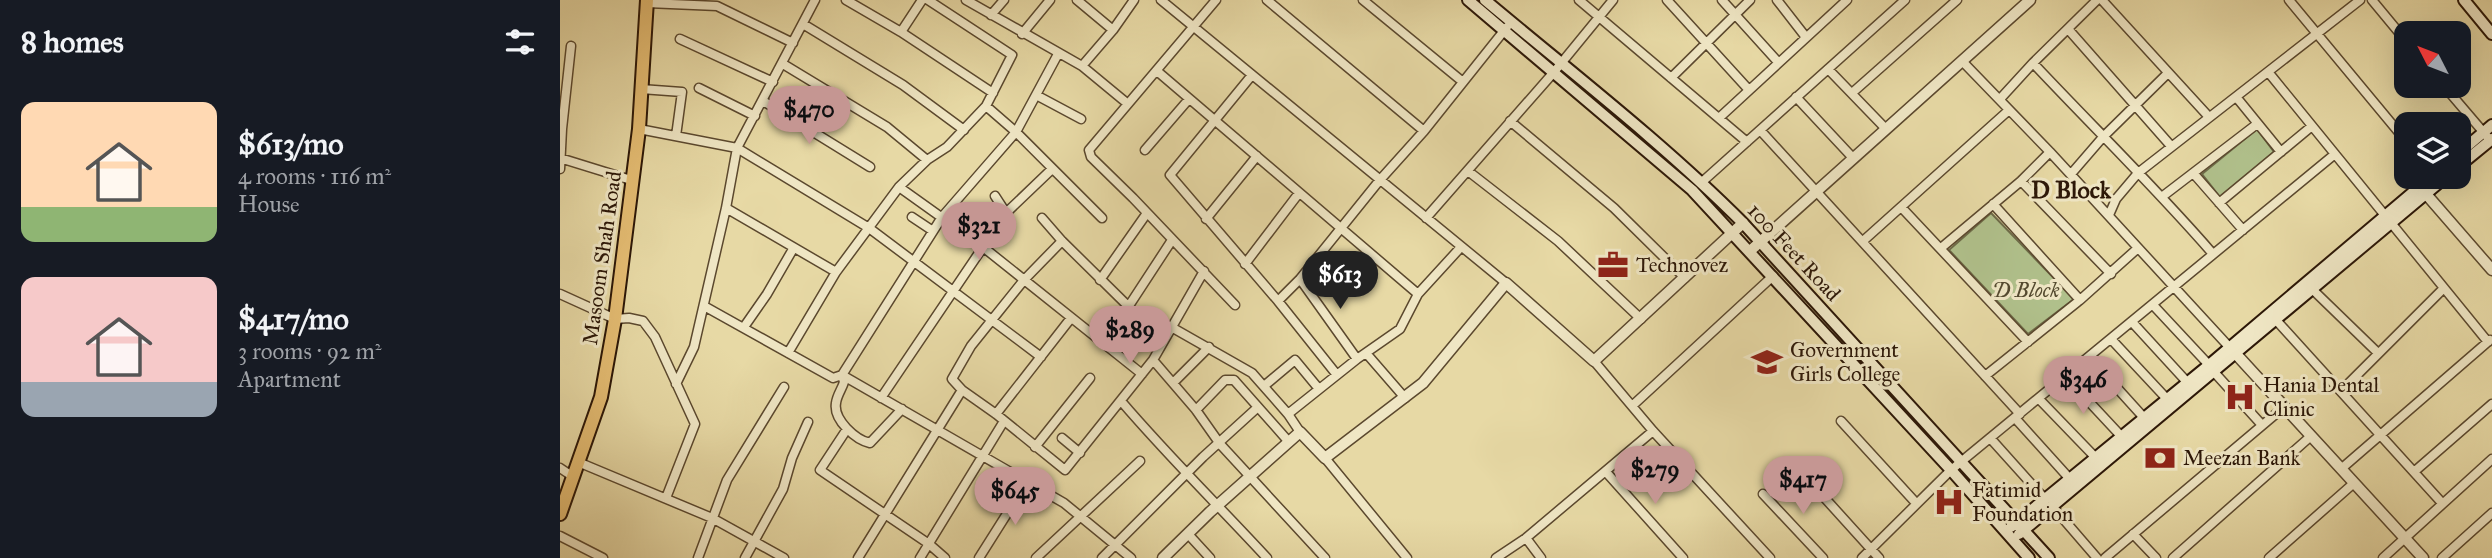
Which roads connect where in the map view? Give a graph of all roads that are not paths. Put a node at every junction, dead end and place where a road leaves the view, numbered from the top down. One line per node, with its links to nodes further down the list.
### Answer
1 (816, 0): 35 (street)
2 (846, 0): 42 (street)
3 (922, 0): 42 (street)
4 (928, 0): 69 (street)
5 (965, 0): 33 (street)
6 (1004, 0): 33 (street)
7 (1050, 0): 43 (street)
8 (1077, 0): 40 (street)
9 (1134, 0): 40 (street)
10 (1161, 0): 37 (street)
11 (1216, 0): 37 (street)
12 (1266, 0): 95 (street)
13 (1363, 0): 65 (street)
14 (1468, 0): 36 (main road, 100 Feet Road)
15 (1485, 0): 36 (main road, 100 Feet Road)
16 (1578, 0): 34 (street)
17 (1613, 0): 34 (street)
18 (1667, 0): 47 (street)
19 (1722, 0): 32 (street)
20 (1750, 0): 32 (street)
21 (1777, 0): 45 (street)
22 (1905, 0): 57 (street)
23 (1956, 0): 70 (street)
24 (2030, 0): 52 (street)
25 (2099, 0): 39 (street); 60 (street)
26 (2289, 0): 44 (street)
27 (2360, 0): 44 (street)
28 (2372, 0): 38 (street)
29 (2464, 0): 41 (main road)
30 (647, 2): 48 (street); 67 (main road, Masoom Shah Road)
31 (1842, 2): 45 (street)
32 (1735, 14): 47 (street); 53 (street)
33 (991, 15): 43 (street)
34 (1599, 17): 51 (street); 63 (street)
35 (803, 24): 48 (street); 93 (street)
36 (1508, 26): 51 (main road, 100 Feet Road); 59 (main road, 100 Feet Road); 65 (street)
37 (1194, 27): 58 (street); 62 (street)
38 (2394, 27)
39 (2068, 29): 54 (street); 79 (street)
40 (1113, 30): 56 (street)
41 (2491, 31)
42 (901, 32): 69 (street)
43 (1022, 34): 50 (street)
44 (2318, 34): 61 (street); 90 (street)
45 (1805, 36): 53 (street)
46 (680, 39): 64 (street)
47 (1707, 42): 63 (street); 68 (street)
48 (793, 43): 55 (street)
49 (571, 46): 110 (street)
50 (1058, 54): 56 (street); 71 (street)
51 (1561, 61): 59 (street); 123 (main road, 100 Feet Road)
52 (1962, 61): 76 (street); 92 (street)
53 (1779, 62): 68 (street)
54 (2033, 63): 76 (street); 99 (street)
55 (783, 64): 64 (street); 112 (street)
56 (1082, 66): 78 (street)
57 (1828, 69): 70 (street); 72 (street)
58 (1157, 71): 75 (street); 78 (street)
59 (1554, 72): 87 (street); 151 (main road, 100 Feet Road)
60 (2168, 73): 79 (street); 83 (street)
61 (2269, 73): 73 (street); 89 (street)
62 (1252, 75): 86 (street); 121 (street)
63 (1671, 78): 85 (street)
64 (774, 82): 77 (street)
65 (1463, 82): 95 (street)
66 (699, 88): 82 (street)
67 (641, 89): 91 (main road, Masoom Shah Road); 98 (street)
68 (1749, 90): 85 (street)
69 (993, 93): 80 (street)
70 (1852, 93): 92 (street)
71 (1036, 94): 84 (street); 96 (street)
72 (1796, 97): 94 (street); 111 (street)
73 (2236, 98): 83 (street); 88 (street)
74 (2455, 98): 97 (street)
75 (1189, 99): 86 (street); 104 (street)
76 (2000, 99): 81 (street)
77 (764, 101): 82 (street); 113 (street)
78 (1128, 104): 137 (street)
79 (2134, 104): 99 (street); 102 (street)
80 (986, 106): 93 (street); 96 (street)
81 (2010, 110): 105 (street); 135 (street)
82 (755, 117): 103 (street)
83 (2209, 117): 102 (street)
84 (1081, 118)
85 (1719, 118): 100 (street)
86 (1215, 121): 109 (street); 144 (street)
87 (1510, 121): 116 (street); 170 (street)
88 (2257, 124): 106 (street); 119 (street)
89 (2312, 126): 106 (street); 108 (street)
90 (2394, 126)
91 (639, 129): 98 (street); 120 (main road, Masoom Shah Road)
92 (1886, 129): 111 (street)
93 (964, 130): 112 (street)
94 (1760, 130): 100 (street); 127 (street)
95 (1424, 131): 121 (street)
96 (1016, 132): 115 (street); 140 (street)
97 (2489, 134): 101 (main road); 107 (main road)
98 (676, 136): 103 (street)
99 (2103, 137): 117 (street); 118 (street)
100 (1747, 142): 123 (street)
101 (2471, 145)
102 (2171, 146): 117 (street)
103 (737, 148): 134 (street); 147 (street)
104 (1145, 150)
105 (2050, 152): 118 (street); 122 (street)
106 (2281, 152): 132 (street)
107 (2471, 153)
108 (2334, 154): 145 (street); 149 (street)
109 (1256, 156): 128 (street); 144 (street)
110 (561, 158): 114 (street); 120 (street)
111 (1853, 158): 127 (street)
112 (927, 160): 124 (street)
113 (870, 167)
114 (560, 169)
115 (1052, 169): 136 (street); 142 (street)
116 (1468, 171): 143 (street); 189 (street)
117 (2138, 173): 131 (street); 138 (street)
118 (2071, 174): 138 (street)
119 (2194, 174): 131 (street); 132 (street)
120 (631, 180): 188 (main road, Masoom Shah Road)
121 (1379, 181): 143 (street); 148 (street)
122 (2021, 181): 133 (street); 168 (street)
123 (1702, 182): 146 (main road, 100 Feet Road)
124 (899, 187): 140 (street); 147 (street)
125 (2425, 189): 145 (main road)
126 (2430, 189): 129 (main road)
127 (1817, 191): 154 (street); 155 (street)
128 (1299, 193): 148 (street); 164 (street)
129 (2426, 194): 145 (main road); 165 (street)
130 (995, 196): 136 (street)
131 (2163, 196): 162 (street)
132 (2220, 203): 149 (street)
133 (1993, 204): 158 (street); 181 (street)
134 (726, 208): 160 (street); 185 (street)
135 (1902, 208): 154 (street); 158 (street)
136 (1006, 213): 156 (street)
137 (1147, 213): 152 (street); 173 (street)
138 (2109, 215): 159 (street)
139 (912, 217): 150 (street)
140 (942, 217): 150 (street); 156 (street)
141 (1042, 218): 153 (street)
142 (1102, 218)
143 (1426, 218): 157 (street)
144 (1206, 219): 164 (street)
145 (2387, 220): 176 (street); 178 (main road); 200 (main road)
146 (1742, 223): 151 (street); 155 (main road, 100 Feet Road)
147 (869, 228): 163 (street); 166 (street)
148 (1342, 229): 171 (street); 180 (street)
149 (2243, 230): 162 (street)
150 (933, 231): 163 (street)
151 (1733, 233): 161 (main road, 100 Feet Road); 170 (street)
152 (1172, 240): 167 (street); 186 (street)
153 (1062, 241): 172 (street); 173 (street)
154 (1863, 241): 213 (street)
155 (1759, 242): 161 (street); 262 (main road, 100 Feet Road)
156 (983, 247): 172 (street); 177 (street)
157 (1461, 247): 174 (street); 180 (street)
158 (1941, 248): 197 (street)
159 (2138, 248): 168 (street); 175 (street)
160 (793, 249): 166 (street); 193 (street)
161 (1750, 251): 169 (main road, 100 Feet Road)
162 (2213, 254): 175 (street)
163 (914, 259): 177 (street); 212 (street)
164 (1245, 264): 182 (street)
165 (2492, 270)
166 (836, 271): 201 (street)
167 (1204, 271): 184 (street); 194 (street)
168 (2111, 274): 181 (street)
169 (1773, 276): 230 (street); 266 (main road, 100 Feet Road)
170 (1685, 278): 189 (street)
171 (1300, 279): 182 (street); 206 (street)
172 (1024, 280): 187 (street); 190 (street)
173 (1100, 280): 186 (street)
174 (1506, 283): 208 (street); 225 (street)
175 (2174, 287): 183 (street); 200 (street)
176 (2444, 288): 196 (street); 203 (street)
177 (955, 290): 190 (street); 224 (street)
178 (2313, 290): 191 (main road); 203 (street)
179 (560, 294): 188 (street)
180 (1418, 294): 202 (street)
181 (2080, 300): 197 (street)
182 (1278, 301): 211 (street)
183 (2152, 304): 192 (street); 209 (street)
184 (1235, 305)
185 (704, 306): 193 (street); 218 (street)
186 (1129, 307): 198 (street)
187 (1071, 318): 198 (street); 204 (street)
188 (615, 319): 218 (street); 261 (main road, Masoom Shah Road)
189 (1641, 319): 208 (street)
190 (993, 320): 204 (street); 222 (street)
191 (2276, 320): 200 (main road); 223 (street)
192 (2132, 322): 195 (street); 216 (street)
193 (744, 327): 201 (street)
194 (1173, 328): 199 (street); 207 (street)
195 (2111, 339): 205 (street); 227 (street)
196 (2490, 340): 247 (street)
197 (2028, 342): 213 (street)
198 (1104, 344): 210 (street)
199 (1209, 347): 217 (street); 219 (street)
200 (2232, 351): 209 (main road); 232 (street)
201 (788, 353): 212 (street)
202 (1366, 353): 206 (street); 225 (street)
203 (2378, 353): 223 (street)
204 (1041, 357): 235 (street)
205 (2089, 357): 214 (street); 240 (street)
206 (1357, 359): 211 (street)
207 (1153, 360): 210 (street); 217 (street)
208 (1594, 361): 230 (street)
209 (2211, 368): 216 (main road); 240 (main road); 242 (street)
210 (1142, 374): 228 (street)
211 (1337, 374): 221 (street)
212 (842, 375): 224 (street); 243 (street)
213 (1985, 376): 237 (street)
214 (2066, 377): 226 (street); 248 (street)
215 (1090, 378): 254 (street)
216 (2187, 382): 227 (main road)
217 (1173, 383): 234 (street)
218 (676, 384): 276 (street)
219 (1264, 386): 221 (street); 236 (street)
220 (784, 387): 285 (street)
221 (1319, 389): 236 (street)
222 (962, 390): 235 (street); 244 (street)
223 (2341, 391): 247 (street)
224 (881, 398): 233 (street)
225 (1405, 398): 258 (street)
226 (2039, 399): 237 (street); 257 (street)
227 (2167, 399): 240 (main road)
228 (1121, 401): 255 (street); 269 (street)
229 (2492, 404): 267 (street)
230 (1632, 405): 245 (street)
231 (1258, 407): 234 (street); 252 (street); 253 (street)
232 (2284, 407): 242 (street); 249 (street)
233 (902, 409): 243 (street); 244 (street)
234 (1196, 410): 253 (street)
235 (996, 414): 238 (street)
236 (1288, 414): 246 (street)
237 (2018, 416): 251 (street); 272 (street)
238 (1004, 421): 254 (street); 256 (street)
239 (1841, 421): 278 (street)
240 (2146, 421): 248 (main road); 277 (main road)
241 (808, 422): 293 (street)
242 (2262, 425): 288 (street)
243 (847, 429): 283 (street)
244 (936, 430): 256 (street); 283 (street)
245 (1653, 430): 268 (street); 316 (street)
246 (1300, 432): 252 (street); 258 (street)
247 (2381, 435): 265 (street); 267 (street)
248 (2121, 436): 257 (main road)
249 (2311, 436): 265 (street); 325 (street)
250 (1062, 438): 255 (street)
251 (1991, 439): 262 (street); 277 (street)
252 (1289, 442): 271 (street)
253 (1220, 444): 269 (street); 271 (street)
254 (1035, 447): 255 (street)
255 (1080, 453)
256 (981, 456): 273 (street); 294 (street)
257 (2095, 457): 272 (main road)
258 (1325, 458): 312 (street)
259 (2492, 459): 279 (street)
260 (1140, 461): 284 (street)
261 (578, 462): 270 (main road, Masoom Shah Road); 276 (street)
262 (1961, 463): 266 (street); 286 (main road, 100 Feet Road)
263 (1794, 464): 296 (street)
264 (560, 468): 270 (street)
265 (2341, 469): 274 (street)
266 (1951, 470): 278 (street); 290 (main road, 100 Feet Road)
267 (2414, 471): 279 (street)
268 (1606, 472): 291 (street); 315 (street)
269 (1185, 474): 280 (street); 295 (street)
270 (572, 476): 282 (main road, Masoom Shah Road)
271 (1250, 477): 280 (street); 311 (street)
272 (2069, 478): 277 (main road)
273 (1027, 482): 284 (street); 304 (street)
274 (2354, 483): 292 (street); 326 (street)
275 (1763, 494): 317 (street)
276 (666, 498): 285 (street)
277 (2048, 502): 286 (main road); 322 (street)
278 (1916, 503): 296 (street)
279 (2442, 503): 292 (street)
280 (1219, 505): 287 (street); 310 (street)
281 (2492, 513): 329 (street)
282 (560, 514)
283 (884, 514): 294 (street); 301 (street)
284 (1079, 515): 295 (street); 305 (street)
285 (712, 518): 293 (street); 298 (street)
286 (2019, 526): 290 (main road); 321 (main road, 100 Feet Road)
287 (1188, 534): 308 (street); 309 (street)
288 (2133, 534): 323 (street); 324 (street)
289 (560, 536): 297 (street)
290 (2009, 536): 320 (main road, 100 Feet Road)
291 (1525, 538): 313 (street); 314 (street)
292 (2406, 539): 327 (street); 328 (street)
293 (754, 540): 299 (street); 300 (street)
294 (929, 544): 302 (street); 303 (street)
295 (1116, 544): 306 (street); 307 (street)
296 (1871, 550): 318 (street); 319 (street)
297 (603, 558)
298 (698, 558)
299 (744, 558)
300 (784, 558)
301 (858, 558)
302 (920, 558)
303 (945, 558)
304 (979, 558)
305 (1036, 558)
306 (1102, 558)
307 (1130, 558)
308 (1163, 558)
309 (1210, 558)
310 (1267, 558)
311 (1325, 558)
312 (1407, 558)
313 (1496, 558)
314 (1541, 558)
315 (1683, 558)
316 (1770, 558)
317 (1823, 558)
318 (1862, 558)
319 (1879, 558)
320 (2029, 558)
321 (2049, 558)
322 (2097, 558)
323 (2105, 558)
324 (2156, 558)
325 (2173, 558)
326 (2269, 558)
327 (2384, 558)
328 (2423, 558)
329 (2442, 558)

